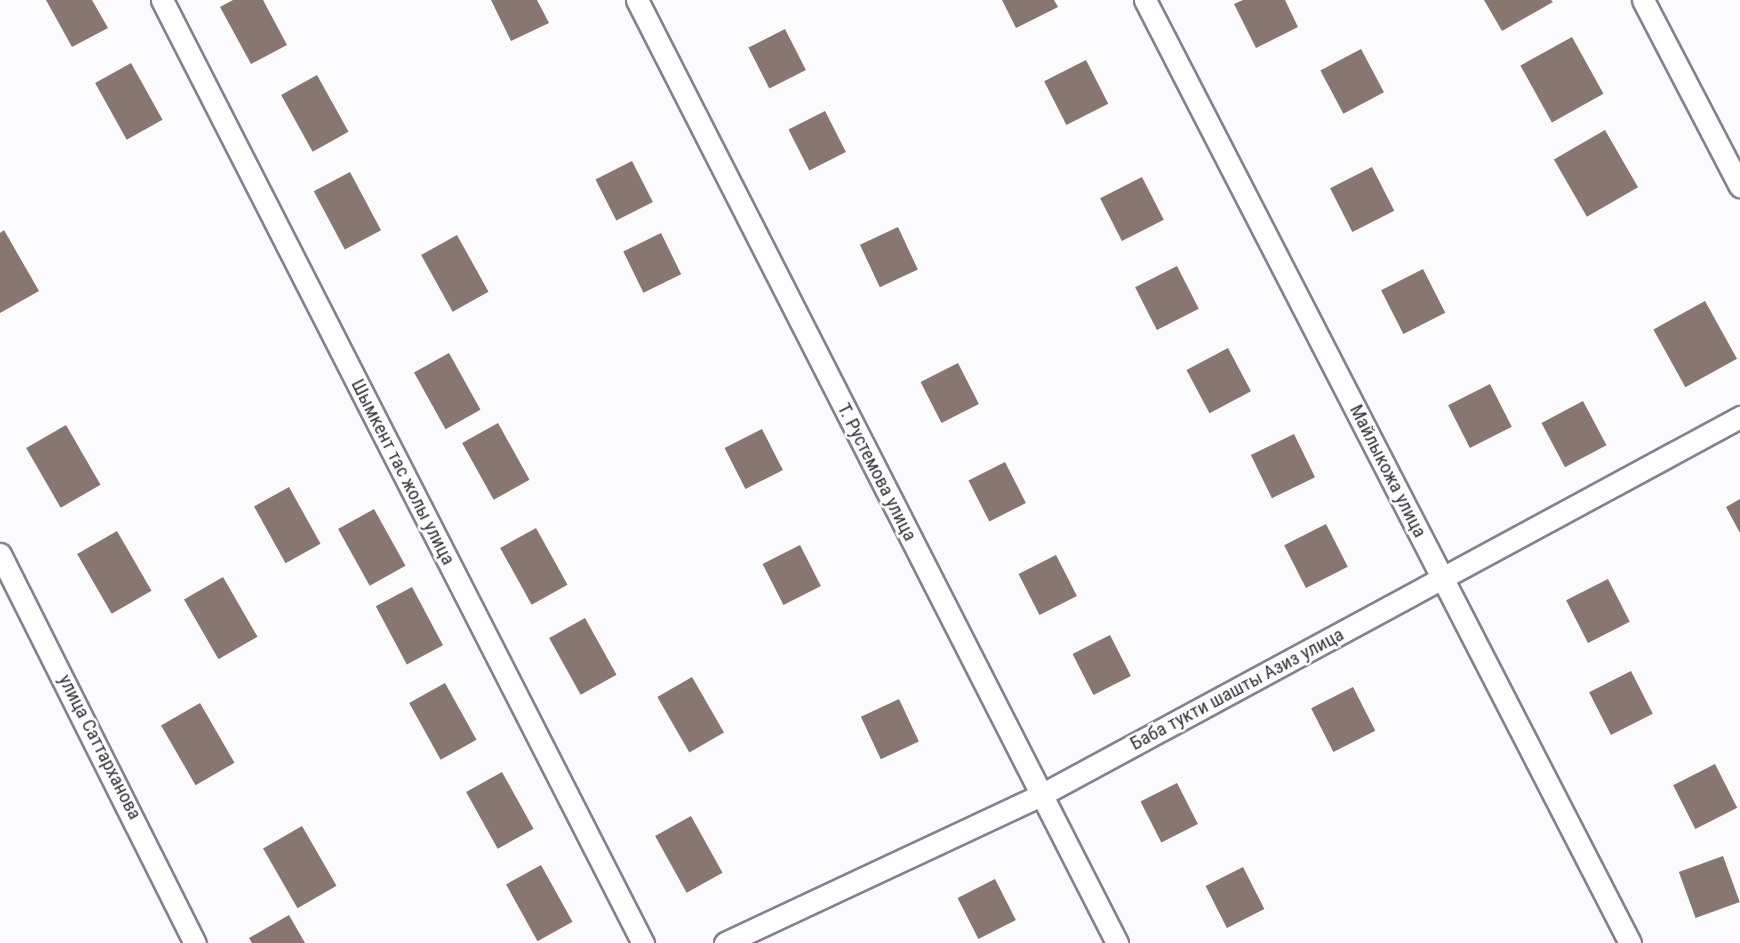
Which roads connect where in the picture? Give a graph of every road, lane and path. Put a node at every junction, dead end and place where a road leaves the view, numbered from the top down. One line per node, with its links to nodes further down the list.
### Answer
1 (162, 0): 11 (street, Шымкент тас жолы улица)
2 (637, 0): 9 (street, Т. Рустемова улица)
3 (1145, 0): 8 (street, Майлыкожа улица)
4 (1643, 0): 5 (street)
5 (1740, 186)
6 (1740, 416): 8 (street, Баба тукти шашты Азиз улица)
7 (0, 554): 10 (street, улица Саттарханова)
8 (1443, 578): 9 (street, Баба тукти шашты Азиз улица); 14 (street, Майлыкожа улица)
9 (1041, 795): 12 (street, Баба тукти шашты Азиз улица); 13 (street, Т. Рустемова улица)
10 (195, 943)
11 (643, 943)
12 (725, 943)
13 (1117, 943)
14 (1630, 943)

